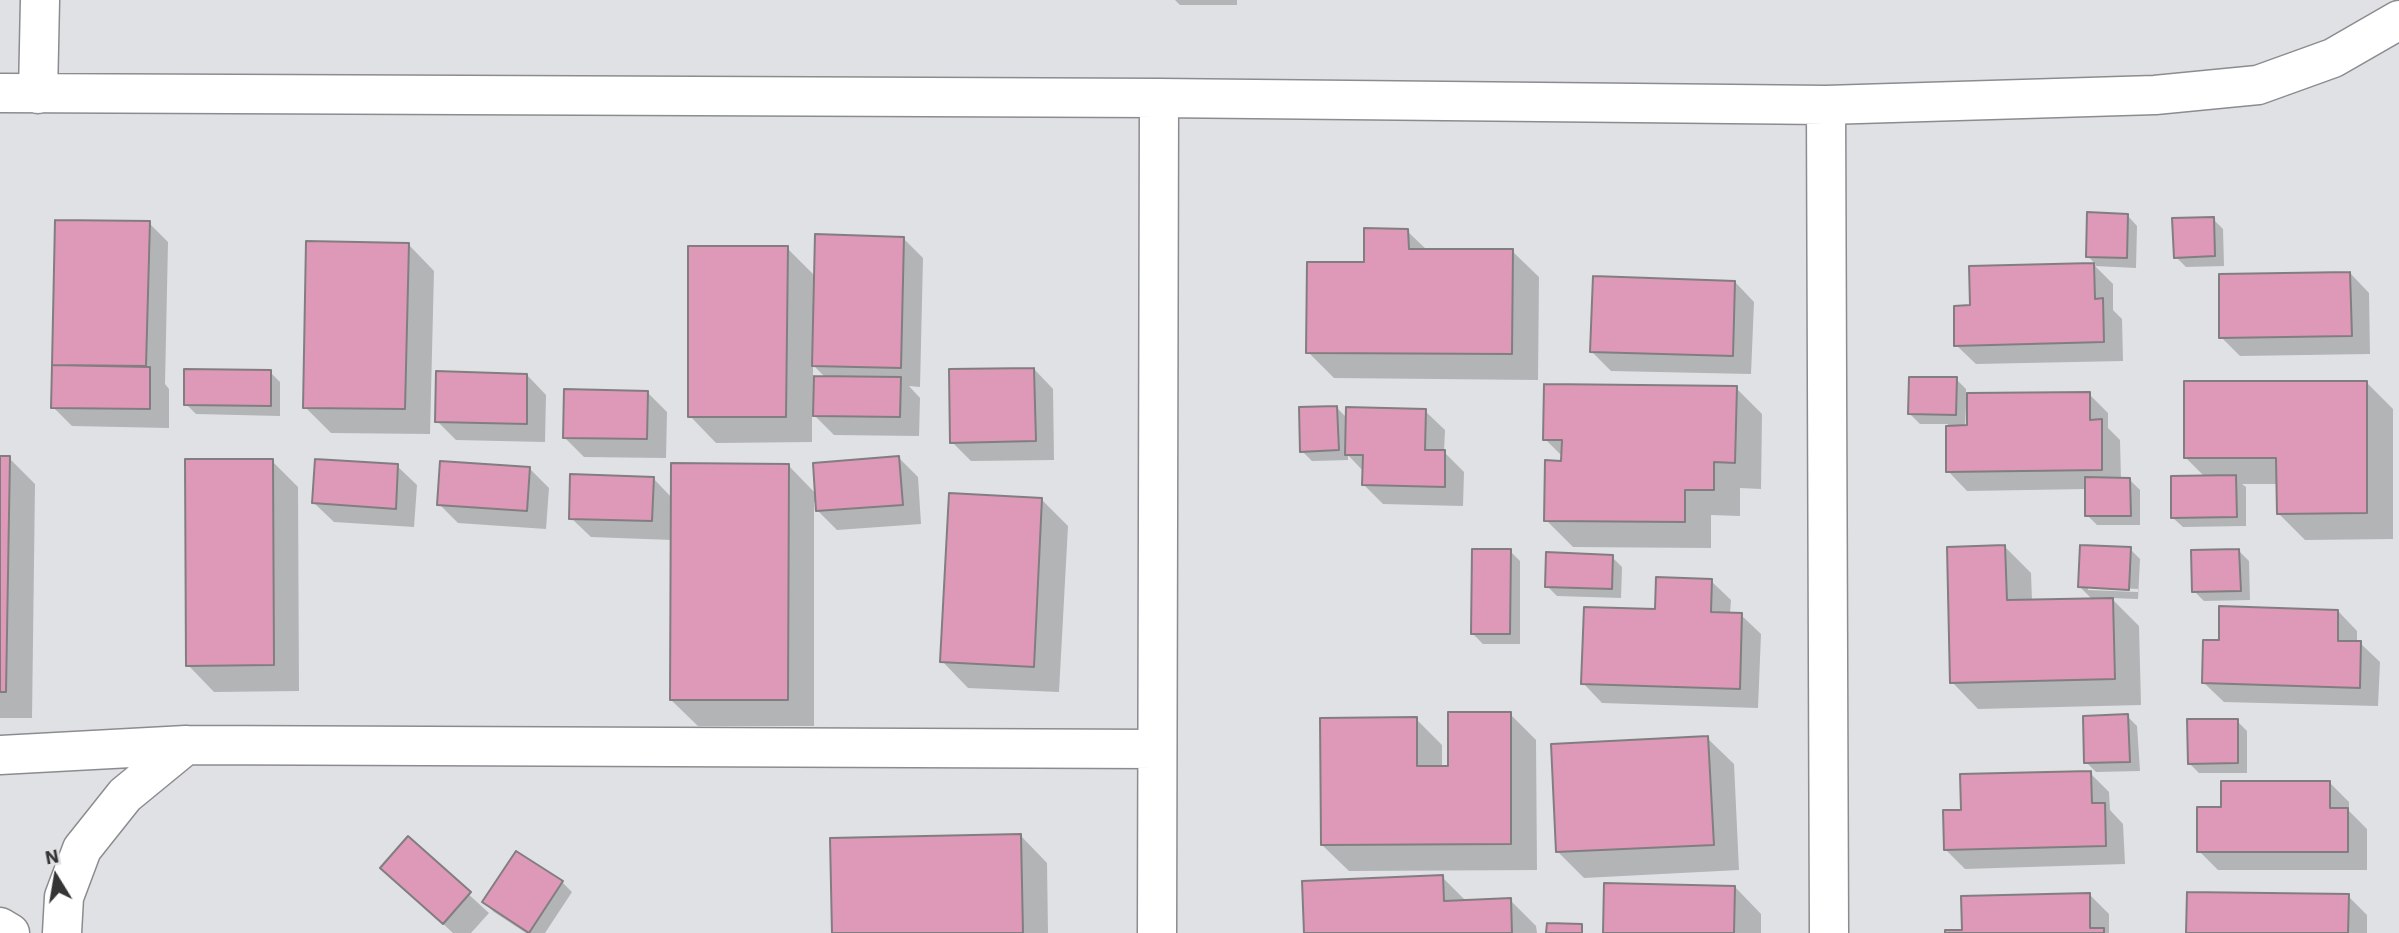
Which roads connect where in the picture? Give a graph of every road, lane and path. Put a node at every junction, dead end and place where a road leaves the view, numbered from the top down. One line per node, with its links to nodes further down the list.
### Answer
1 (40, 0): 4 (street)
2 (2399, 20): 6 (street)
3 (0, 93): 4 (street)
4 (38, 94): 5 (street)
5 (1159, 98): 6 (street); 8 (street)
6 (1826, 105): 14 (street)
7 (186, 745): 8 (street); 9 (street); 12 (street)
8 (1157, 750): 13 (street)
9 (0, 755)
10 (0, 927): 11 (street)
11 (10, 933)
12 (62, 933)
13 (1157, 933)
14 (1829, 933)

